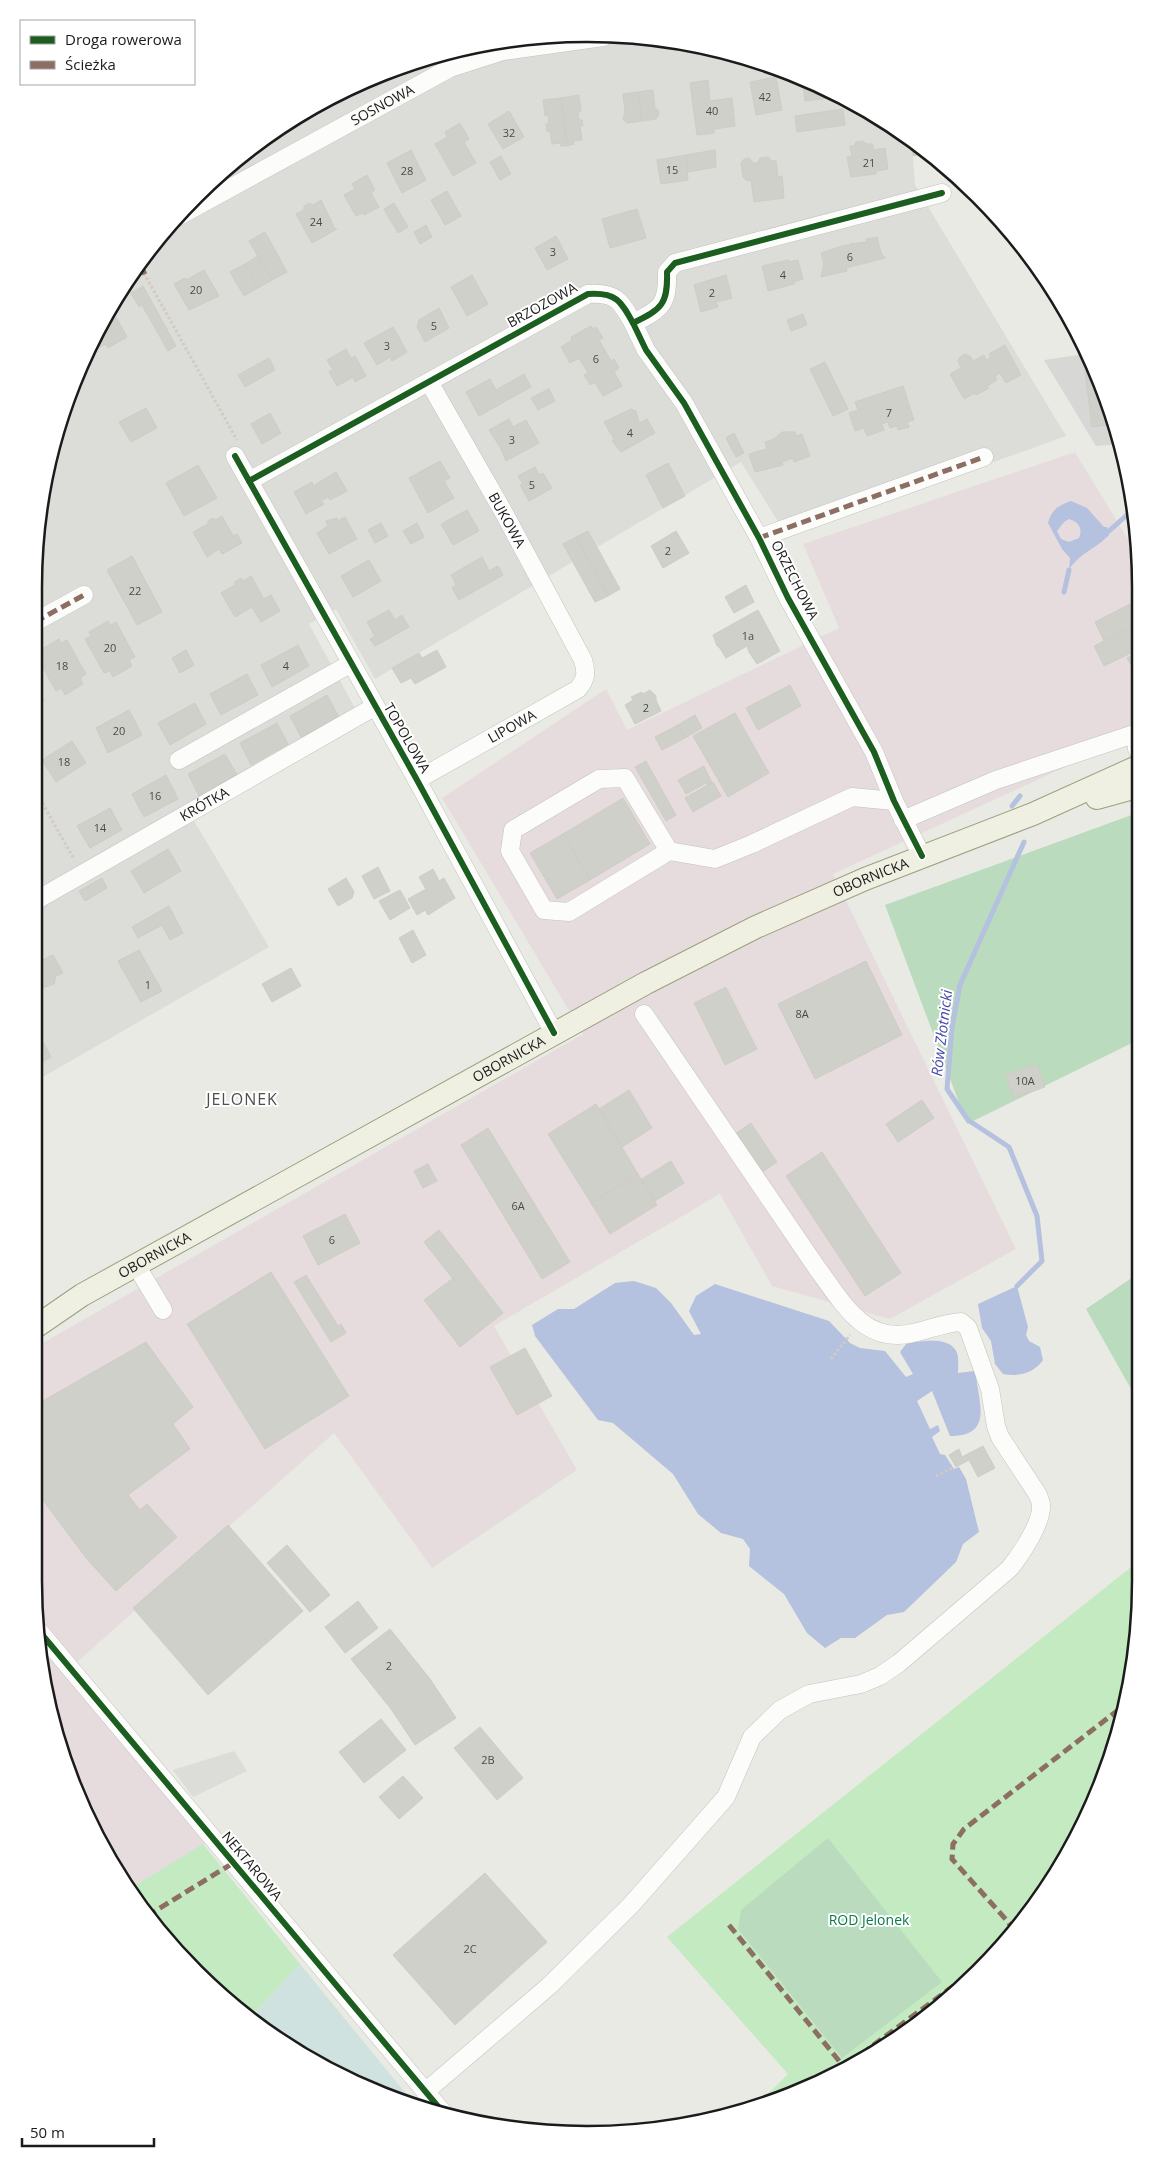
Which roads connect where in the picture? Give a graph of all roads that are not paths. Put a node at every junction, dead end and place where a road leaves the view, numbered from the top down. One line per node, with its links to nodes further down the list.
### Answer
1 (554, 44): 2 (street, SOSNOWA)
2 (469, 56)
3 (458, 58): 5 (street, SOSNOWA)
4 (942, 192): 6 (street)
5 (201, 204)
6 (634, 323): 7 (street, BRZOZOWA); 11 (street, ORZECHOWA)
7 (429, 382): 10 (street, BRZOZOWA); 14 (street, BUKOWA)
8 (235, 456): 10 (street, TOPOLOWA)
9 (984, 457): 11 (street, ORZECHOWA)
10 (249, 481): 15 (street, TOPOLOWA)
11 (760, 538): 22 (street, ORZECHOWA)
12 (84, 595): 13 (street)
13 (42, 618)
14 (583, 660): 20 (street, LIPOWA)
15 (350, 664): 16 (street, TOPOLOWA); 18 (street)
16 (374, 707): 20 (street, TOPOLOWA); 27 (street, KRÓTKA)
17 (1132, 739): 24 (street)
18 (179, 760)
19 (1132, 770): 23 (main road, OBORNICKA)
20 (417, 780): 29 (street, TOPOLOWA)
21 (1132, 788): 23 (main road, OBORNICKA)
22 (894, 801): 24 (street, ORZECHOWA); 25 (street)
23 (1033, 814): 26 (main road, OBORNICKA)
24 (903, 820): 26 (street, ORZECHOWA)
25 (669, 851): 25 (street)
26 (922, 856): 29 (main road, OBORNICKA)
27 (42, 896)
28 (644, 1014): 36 (street)
29 (554, 1034): 30 (main road, OBORNICKA)
30 (136, 1265): 31 (main road, OBORNICKA); 32 (street)
31 (82, 1295): 33 (main road, OBORNICKA); 34 (main road, OBORNICKA)
32 (163, 1310)
33 (42, 1311)
34 (42, 1322)
35 (46, 1640): 36 (street, NEKTAROWA)
36 (425, 2092): 37 (street, NEKTAROWA)
37 (435, 2104)

